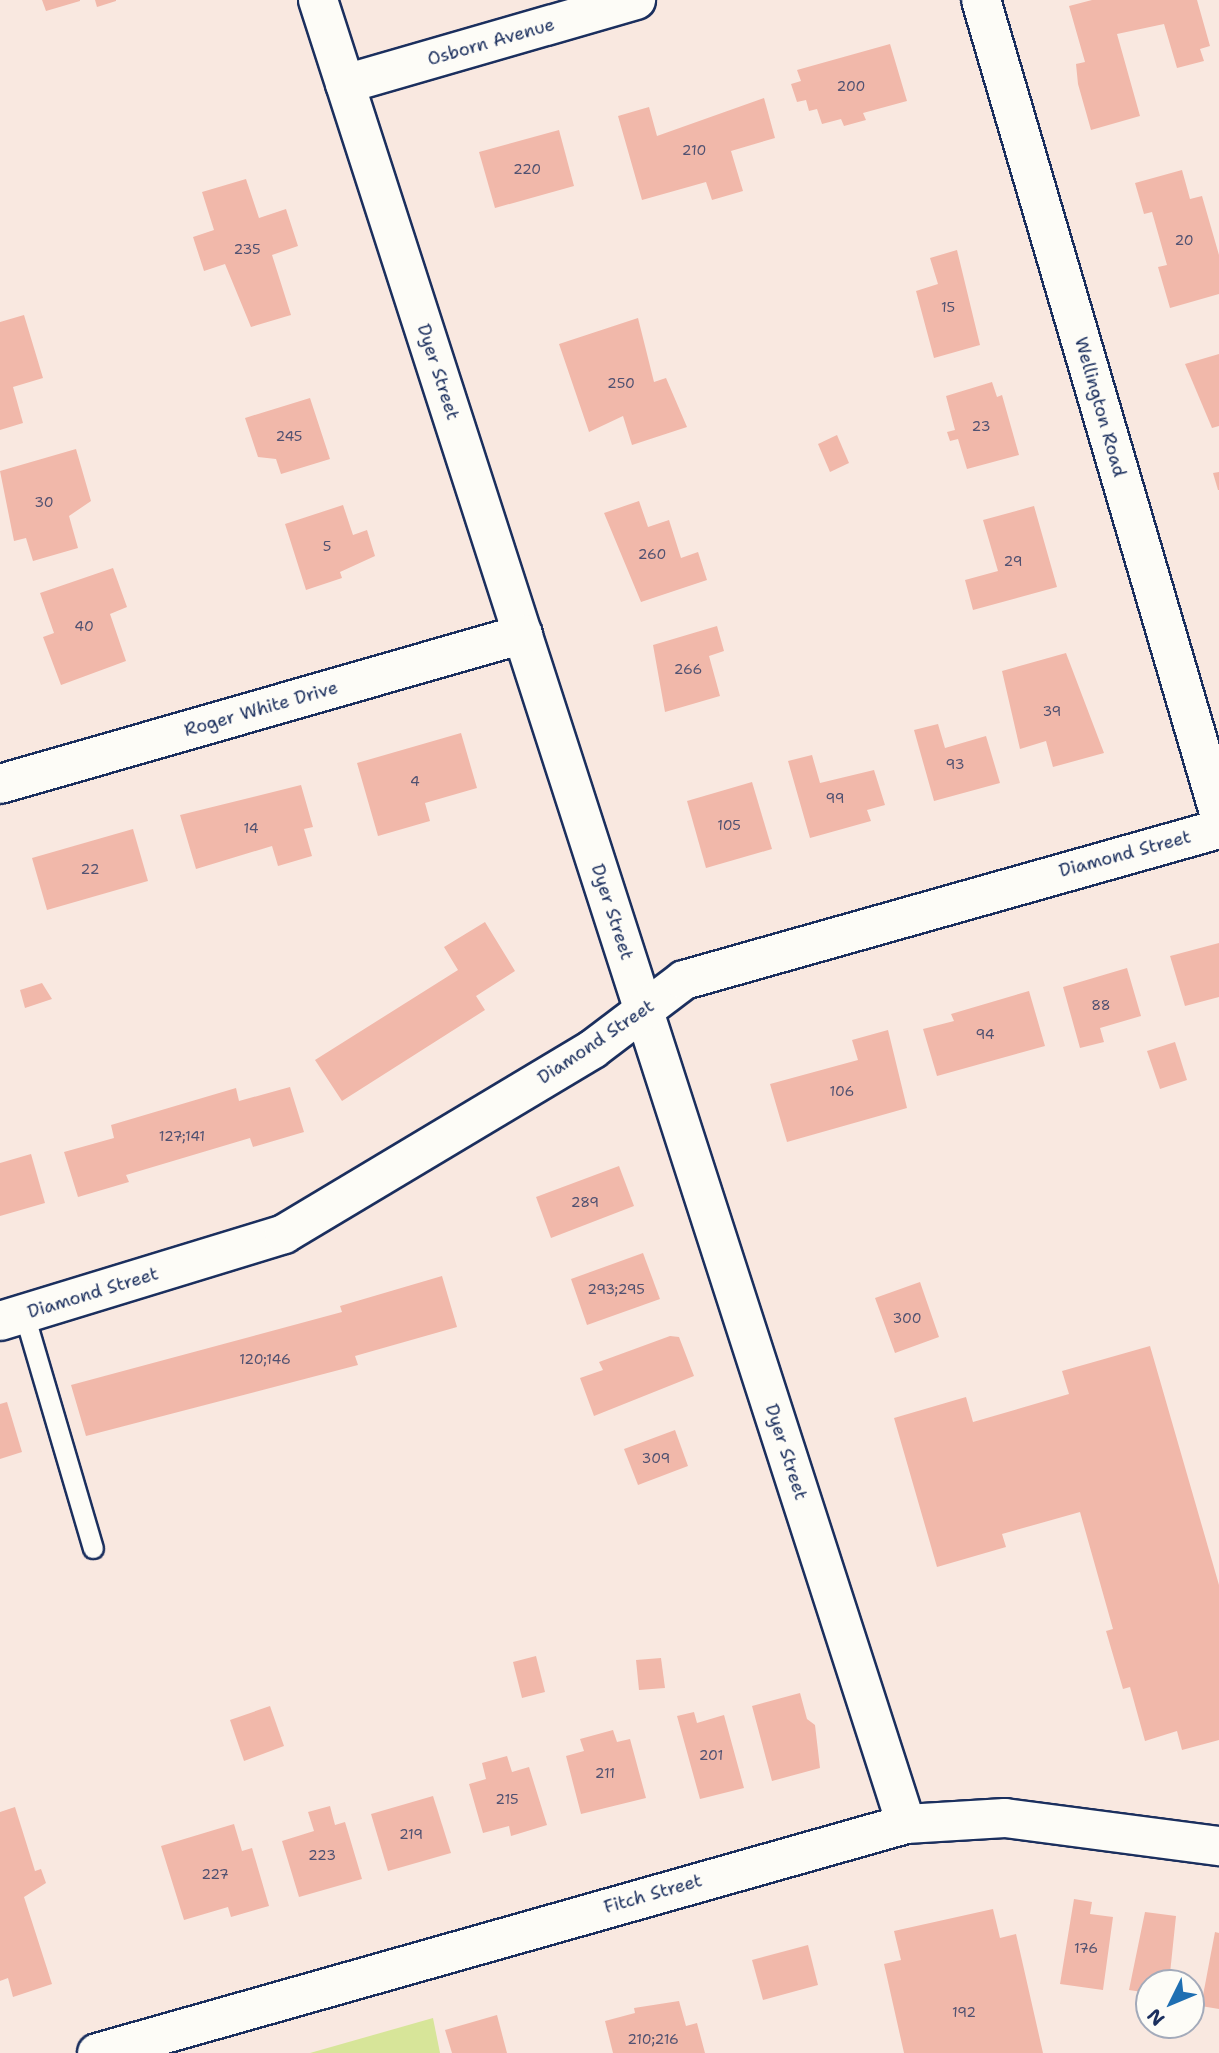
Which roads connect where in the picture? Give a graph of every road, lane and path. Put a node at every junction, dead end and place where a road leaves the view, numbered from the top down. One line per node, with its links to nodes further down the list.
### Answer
1 (318, 0): 4 (street, Dyer Street)
2 (636, 0): 4 (street, Osborn Avenue)
3 (981, 0): 7 (street, Wellington Road)
4 (345, 84): 5 (street, Dyer Street)
5 (523, 634): 6 (street, Roger White Drive); 9 (street, Dyer Street)
6 (0, 784)
7 (1219, 813)
8 (1219, 829): 9 (street, Diamond Street)
9 (644, 1012): 10 (street, Diamond Street); 12 (street, Dyer Street)
10 (12, 1318): 11 (lane)
11 (93, 1548)
12 (906, 1824): 13 (street, Fitch Street); 14 (street, Fitch Street)
13 (1219, 1846)
14 (97, 2053)

